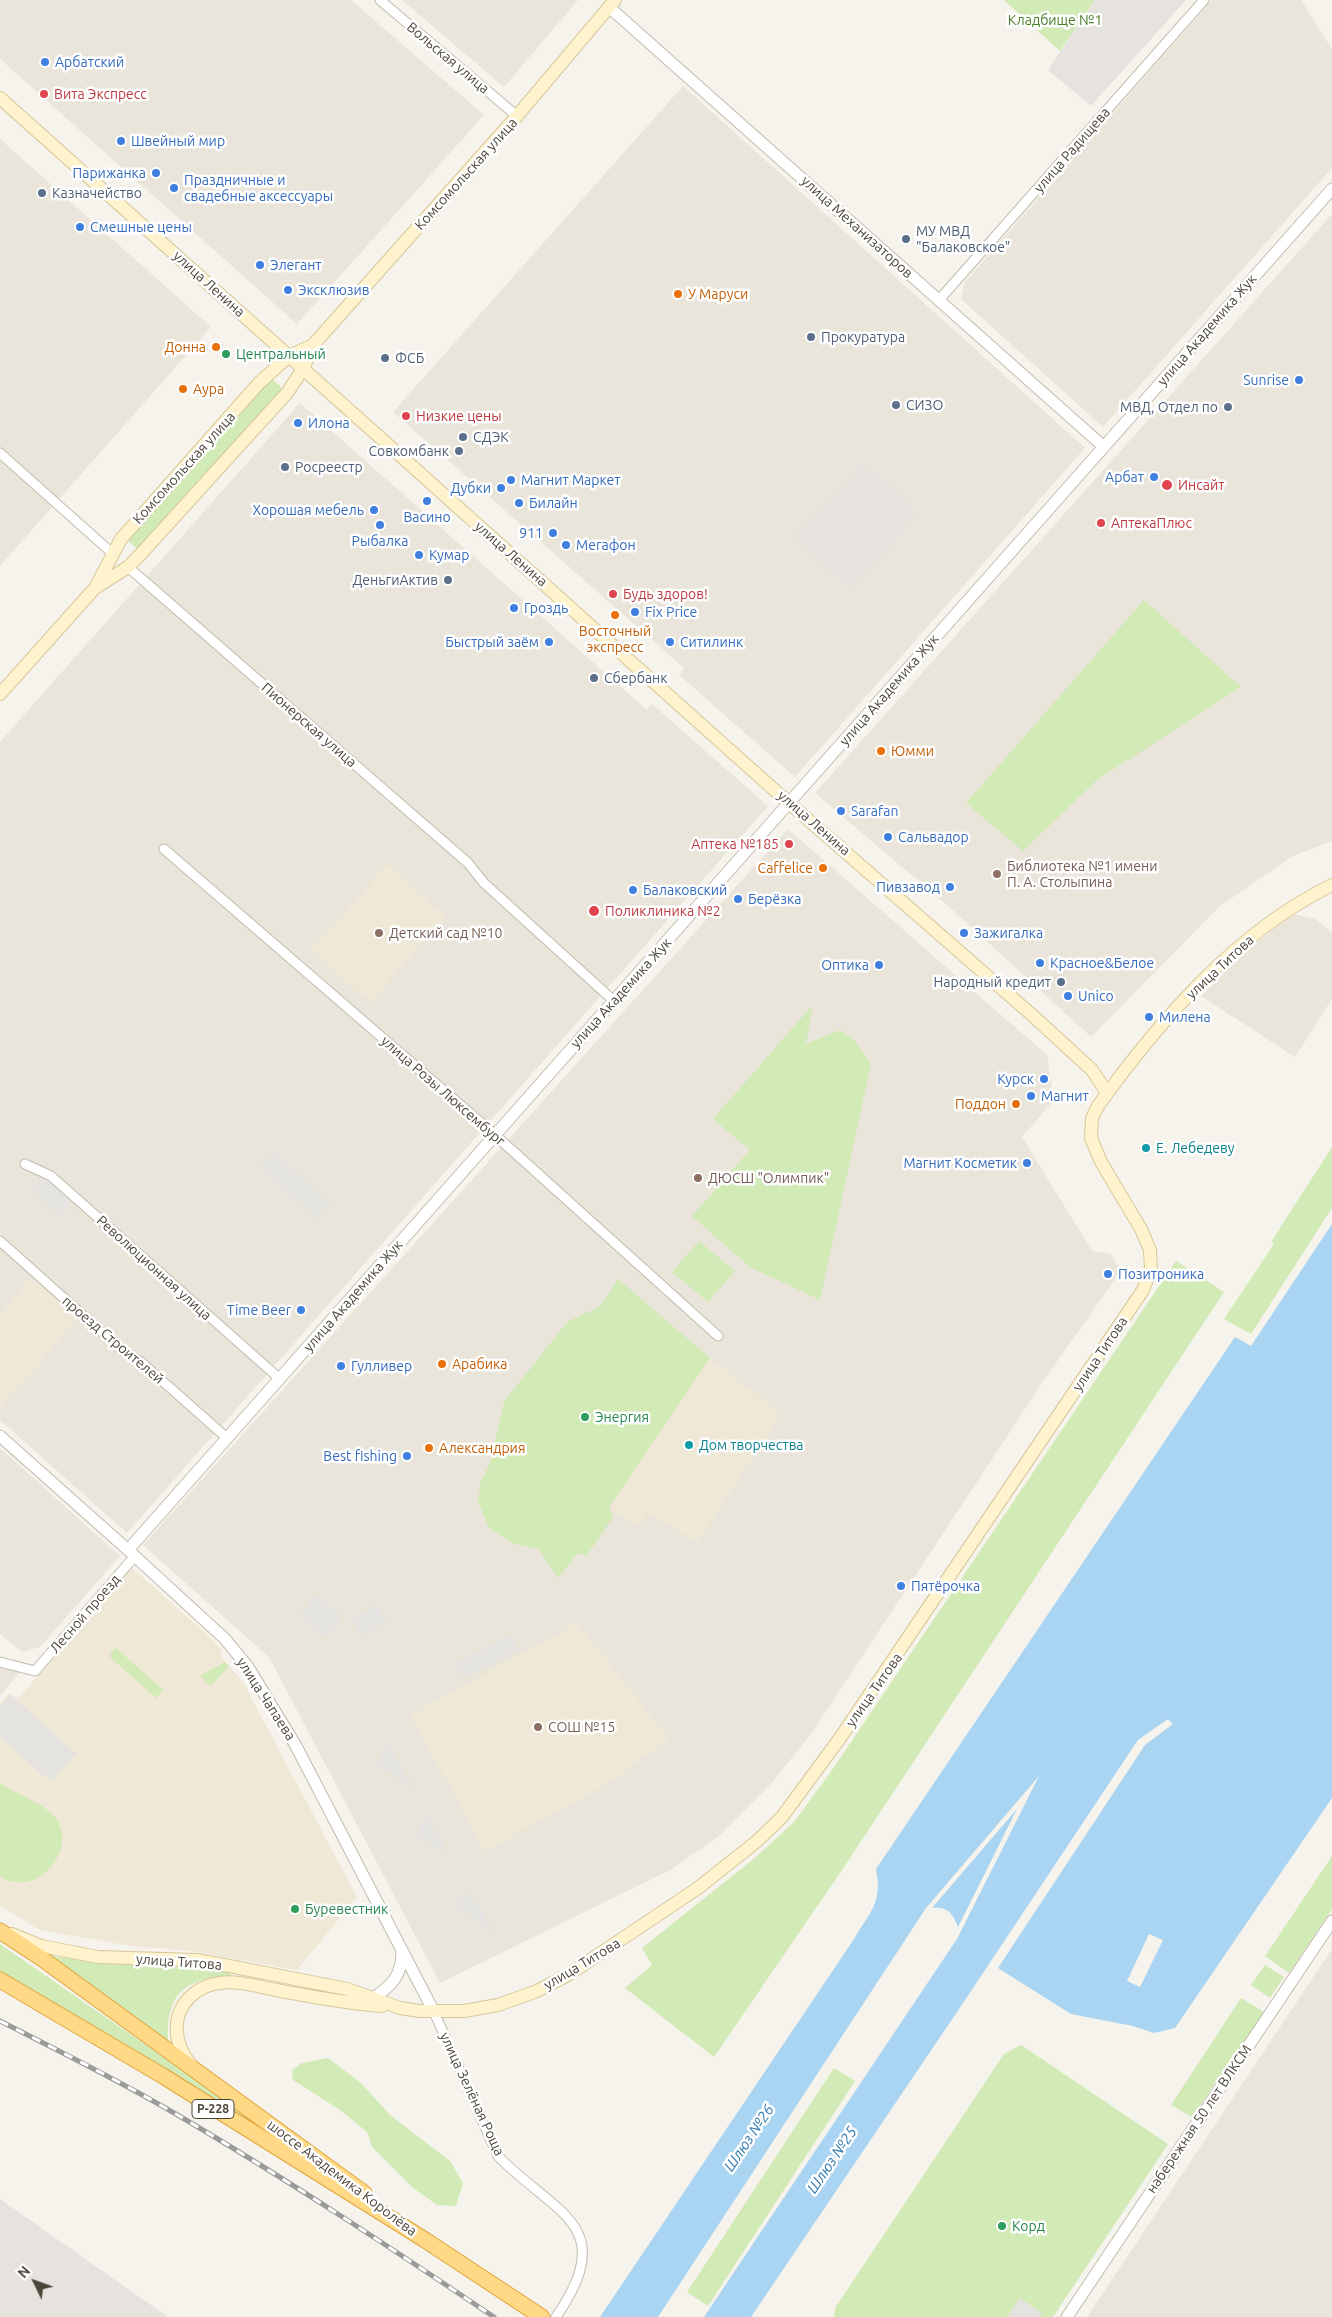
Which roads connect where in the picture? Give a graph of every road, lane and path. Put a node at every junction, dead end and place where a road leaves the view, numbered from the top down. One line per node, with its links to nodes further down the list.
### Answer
1 (380, 0): 5 (street, Вольская улица)
2 (1204, 0): 7 (street, улица Радищева)
3 (612, 3): 5 (main road, Комсомольская улица); 7 (street, улица Механизаторов)
4 (0, 98): 9 (main road, улица Ленина)
5 (517, 116): 8 (main road, Комсомольская улица)
6 (1332, 189): 11 (street, улица Академика Жук)
7 (939, 300): 11 (street, улица Механизаторов)
8 (314, 345): 9 (main road, Комсомольская улица); 10 (main road, Комсомольская улица)
9 (289, 356): 10 (main road, улица Ленина); 13 (main road, Комсомольская улица)
10 (303, 369): 14 (main road, Комсомольская улица); 17 (main road, улица Ленина)
11 (1104, 447): 17 (street, улица Академика Жук)
12 (0, 453): 13 (street, Пионерская улица)
13 (112, 553): 14 (main road, Пионерская улица); 15 (main road, Комсомольская улица)
14 (128, 567): 15 (main road, Комсомольская улица); 20 (street, Пионерская улица)
15 (95, 588): 16 (main road, Комсомольская улица)
16 (0, 694)
17 (789, 803): 20 (street, улица Академика Жук); 21 (main road, улица Ленина)
18 (164, 849): 22 (street, улица Розы Люксембург)
19 (1332, 885): 21 (main road, улица Титова)
20 (614, 1001): 22 (street, улица Академика Жук)
21 (1107, 1093): 37 (main road, улица Титова)
22 (495, 1135): 25 (street, улица Розы Люксембург); 26 (street, улица Академика Жук)
23 (25, 1164): 26 (street, Революционная улица)
24 (0, 1241): 28 (street, проезд Строителей)
25 (718, 1336)
26 (280, 1379): 28 (street, улица Академика Жук)
27 (0, 1436): 29 (street, улица Чапаева)
28 (227, 1438): 29 (street, улица Академика Жук)
29 (132, 1553): 30 (street, Лесной проезд); 33 (street, улица Чапаева)
30 (0, 1662)
31 (1332, 1921): 42 (street, набережная 50 лет ВЛКСМ)
32 (0, 1929): 35 (main road, улица Титова); 38 (highway, шоссе Академика Королёва / Р-228)
33 (402, 1948): 35 (street); 37 (street, улица Чапаева)
34 (0, 1980): 39 (highway, шоссе Академика Королёва / Р-228)
35 (373, 1998): 36 (main road, улица Титова)
36 (400, 2008): 37 (main road, улица Титова); 38 (main road)
37 (434, 2012): 41 (street, улица Зелёная Роща)
38 (197, 2071): 39 (highway, шоссе Академика Королёва / Р-228)
39 (425, 2240): 40 (highway, Р-228)
40 (542, 2317)
41 (556, 2317)
42 (1067, 2317)

